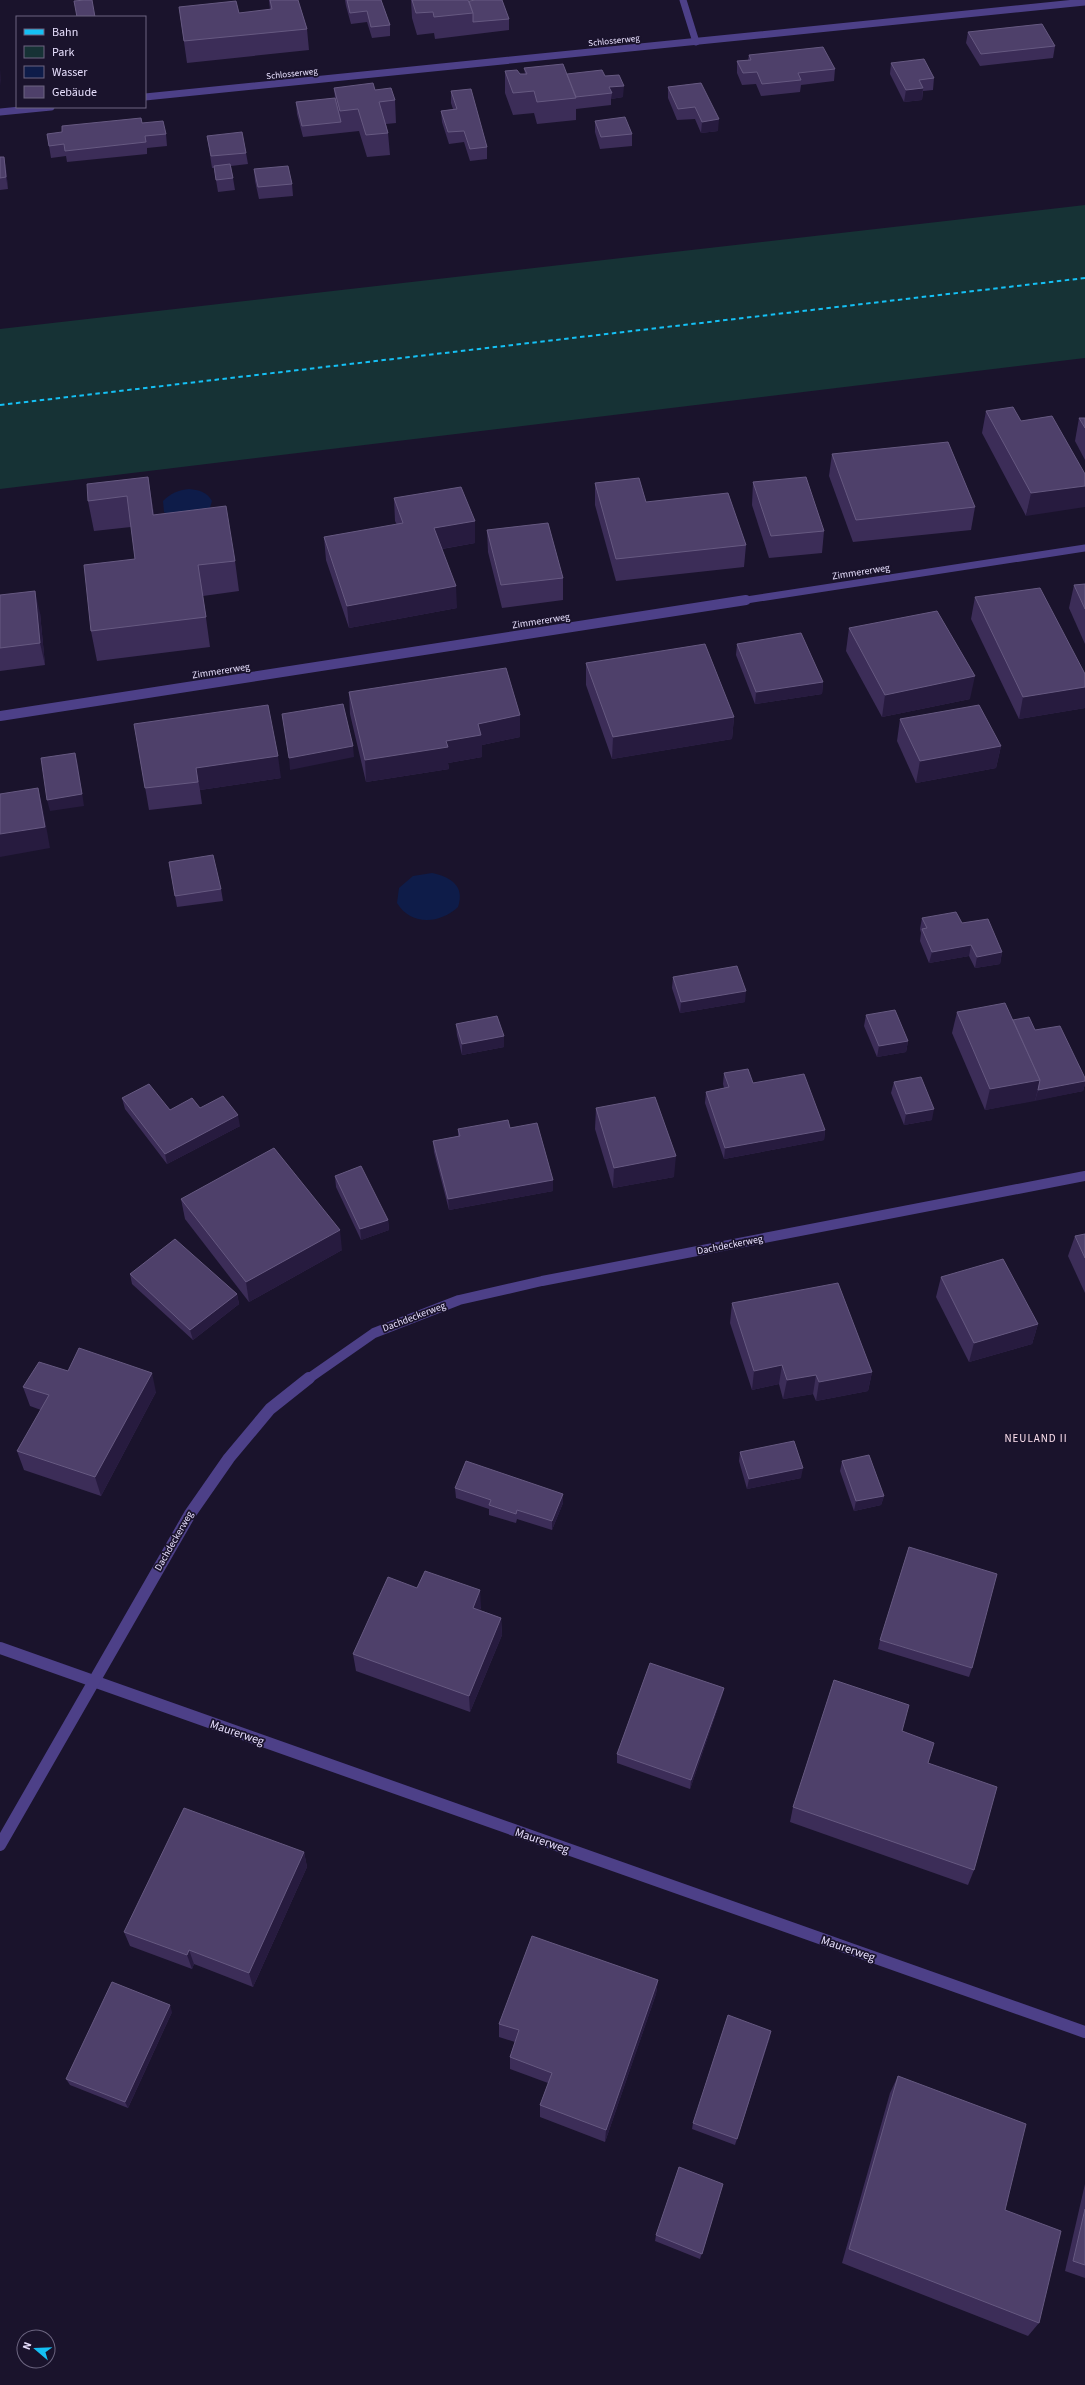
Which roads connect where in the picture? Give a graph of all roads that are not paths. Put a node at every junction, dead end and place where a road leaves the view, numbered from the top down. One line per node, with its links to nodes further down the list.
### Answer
1 (683, 0): 3 (lane)
2 (1085, 2): 3 (lane, Schlosserweg)
3 (696, 42): 4 (lane, Schlosserweg)
4 (146, 98)
5 (41, 108): 6 (lane)
6 (0, 112)
7 (1085, 548): 8 (lane, Zimmererweg)
8 (0, 716)
9 (1085, 1176): 11 (lane, Dachdeckerweg)
10 (0, 1648): 11 (lane, Maurerweg)
11 (92, 1682): 12 (lane, Dachdeckerweg); 13 (lane, Maurerweg)
12 (0, 1845)
13 (1085, 2032)

